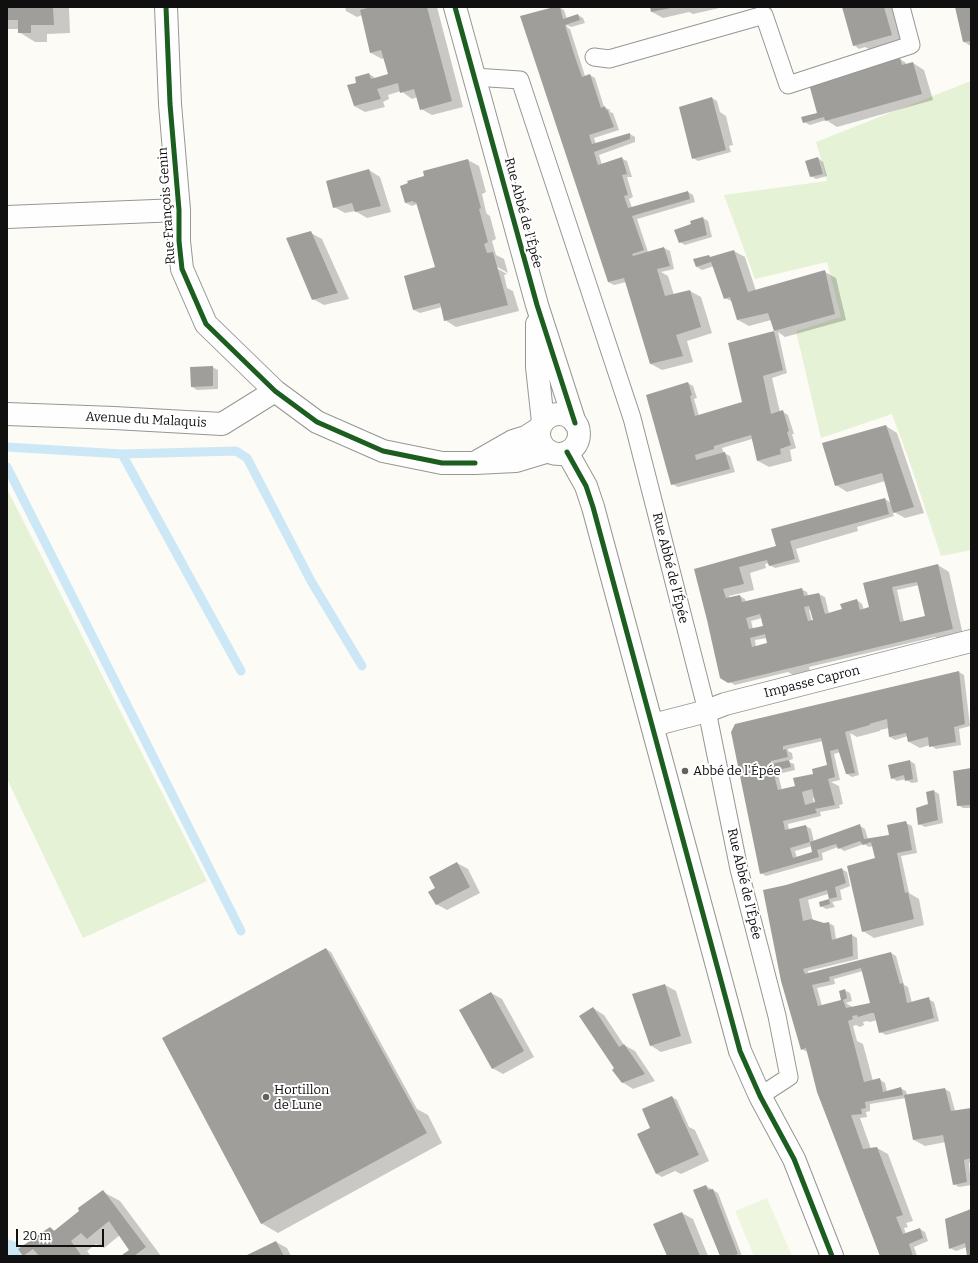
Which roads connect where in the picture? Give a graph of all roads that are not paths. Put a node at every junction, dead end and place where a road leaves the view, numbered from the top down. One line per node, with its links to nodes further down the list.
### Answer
1 (166, 7): 6 (street, Rue François Genin)
2 (456, 7): 5 (street, Rue Abbé de l'Épée)
3 (901, 7): 4 (lane)
4 (594, 57)
5 (474, 77): 8 (street, Rue Abbé de l'Épée); 16 (lane, Rue Abbé de l'Épée)
6 (179, 210): 7 (street); 9 (street, Rue François Genin)
7 (7, 217)
8 (537, 305): 11 (street, Rue Abbé de l'Épée); 12 (street, Rue Abbé de l'Épée)
9 (276, 391): 10 (street, Avenue du Malaquis); 14 (street, Rue François Genin)
10 (7, 414)
11 (575, 423): 12 (street); 13 (street)
12 (541, 425): 13 (street); 14 (street)
13 (558, 452): 14 (street, Rue François Genin); 17 (street)
14 (476, 463)
15 (971, 641): 16 (street, Impasse Capron)
16 (707, 711): 17 (street, Impasse Capron); 18 (lane, Rue Abbé de l'Épée)
17 (653, 725): 18 (street)
18 (760, 1096): 19 (street)
19 (832, 1256)

